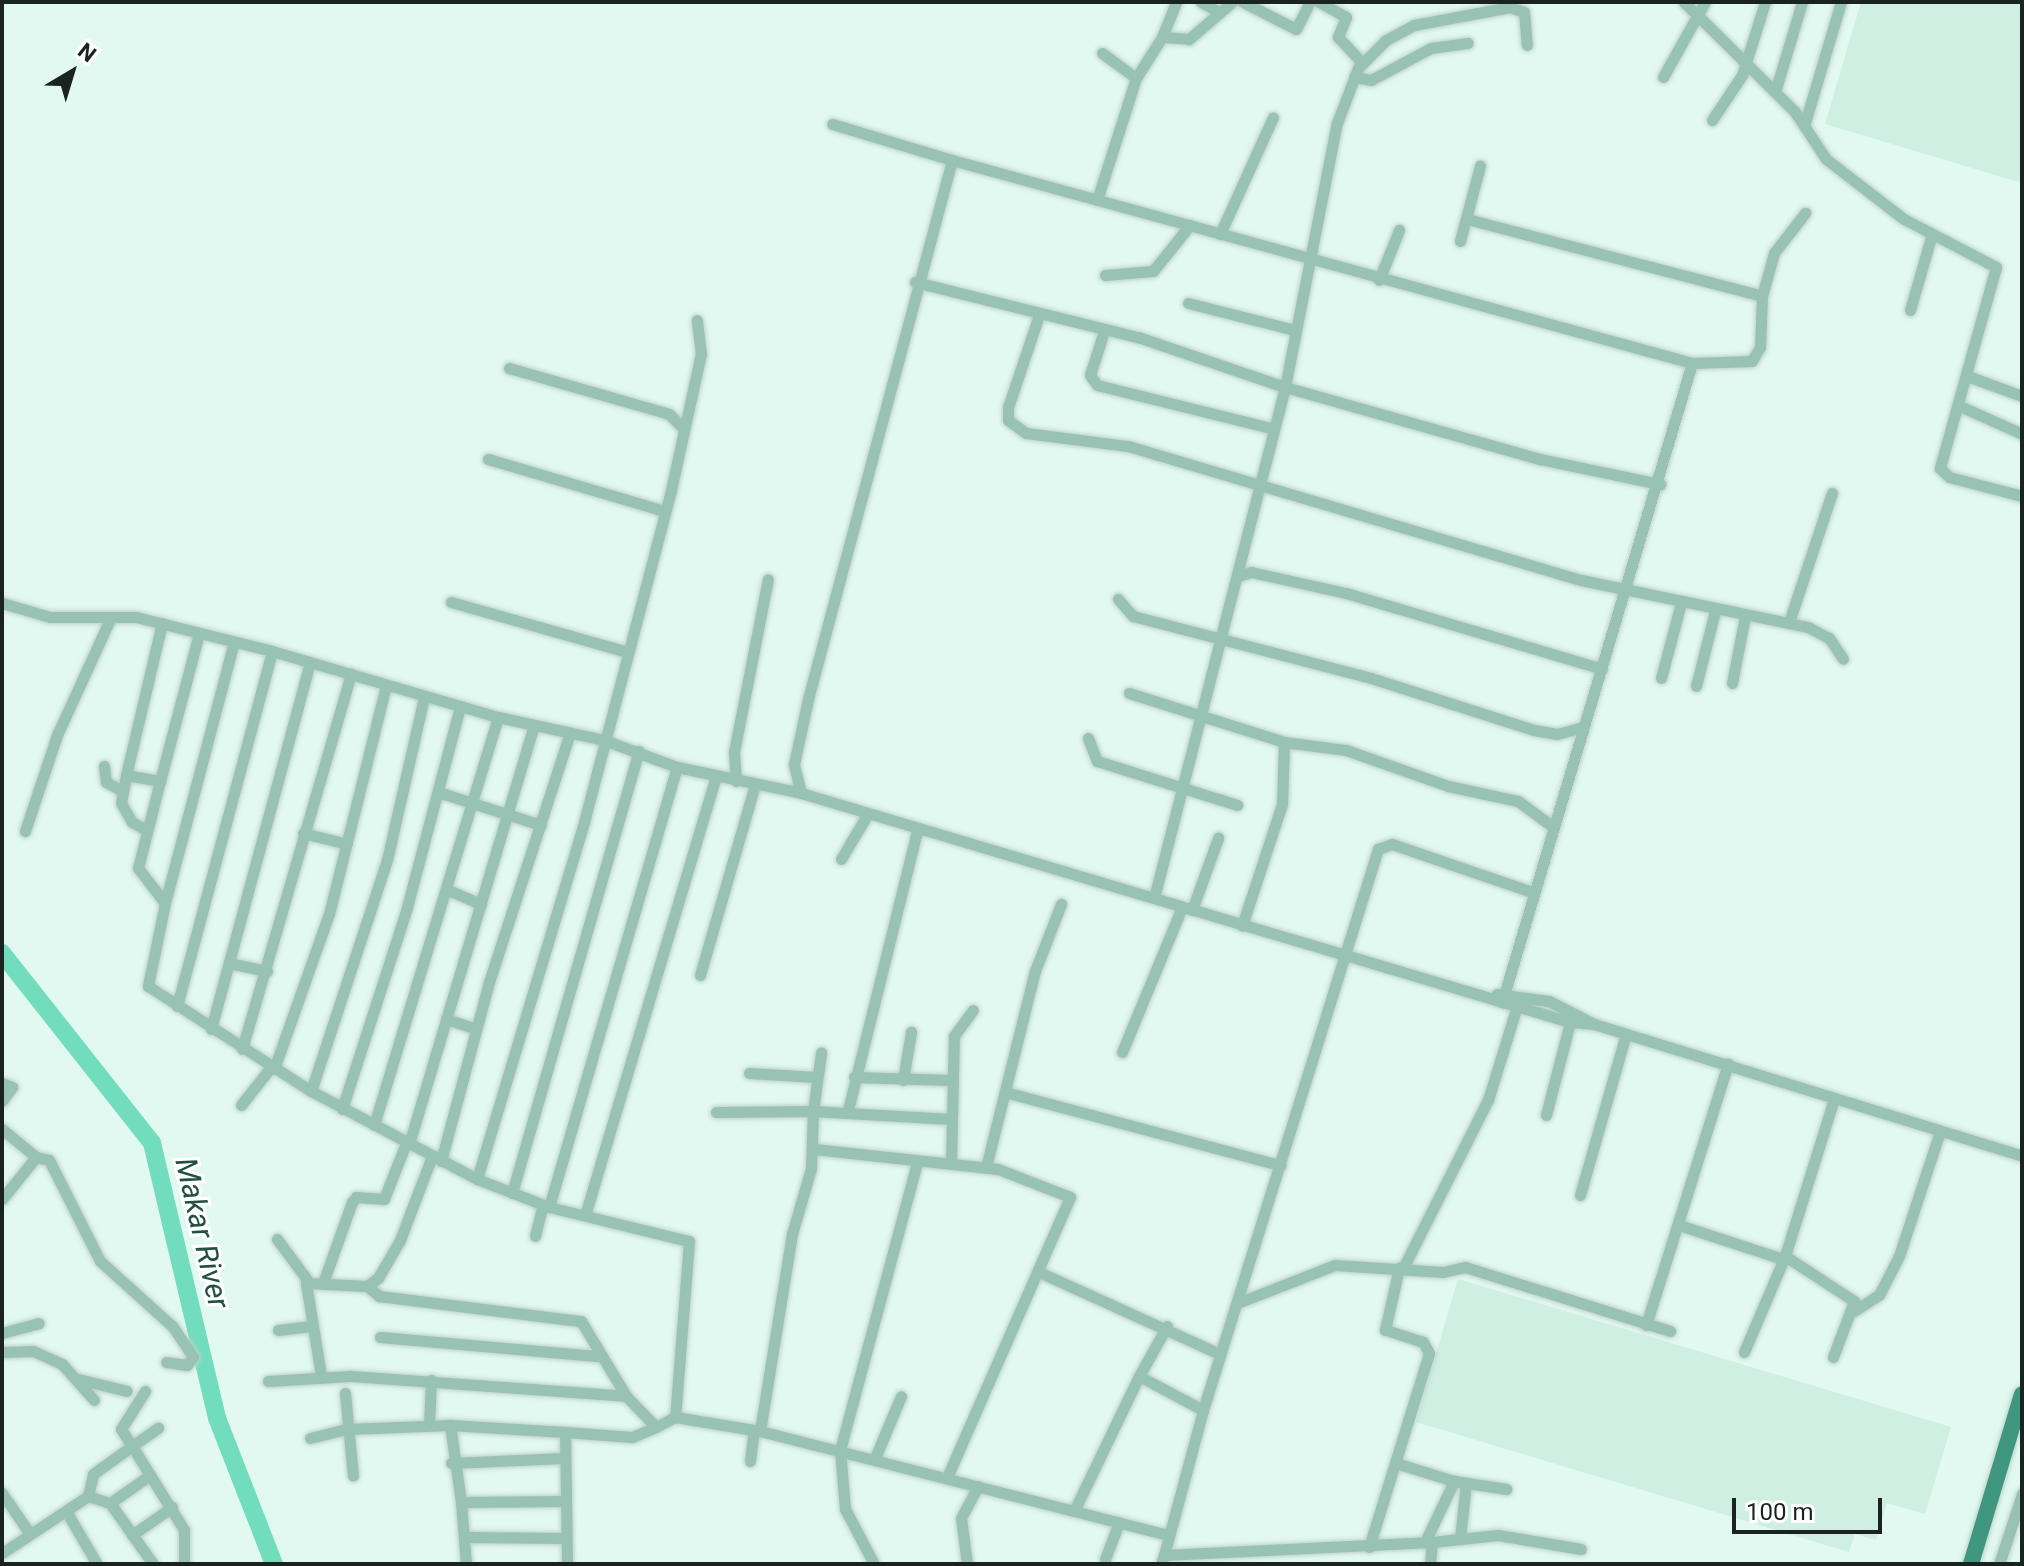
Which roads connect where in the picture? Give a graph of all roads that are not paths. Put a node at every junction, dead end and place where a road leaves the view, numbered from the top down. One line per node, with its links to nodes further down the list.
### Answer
1 (1176, 2): 15 (street)
2 (1201, 2): 13 (street)
3 (1232, 2): 13 (street)
4 (1243, 2): 5 (street)
5 (1310, 2)
6 (1319, 2): 19 (street)
7 (1684, 2): 14 (street)
8 (1705, 2): 14 (street)
9 (1765, 2): 20 (street)
10 (1802, 2): 24 (street)
11 (1841, 2): 28 (street)
12 (1465, 8): 17 (street); 19 (street)
13 (1219, 12): 15 (street)
14 (1699, 17): 20 (street); 22 (street)
15 (1162, 37): 23 (street)
16 (1468, 43): 21 (street)
17 (1527, 45)
18 (1102, 53): 23 (street)
19 (1361, 62): 21 (street)
20 (1747, 64): 24 (street); 26 (street)
21 (1354, 77): 39 (street)
22 (1663, 77)
23 (1136, 78): 31 (street)
24 (1775, 92): 28 (street)
25 (1273, 117): 36 (street)
26 (1712, 120)
27 (832, 124): 29 (street)
28 (1804, 126): 37 (street)
29 (952, 160): 31 (street); 42 (street)
30 (1480, 166): 33 (street)
31 (1097, 200): 34 (street)
32 (1805, 213): 43 (street)
33 (1467, 219): 38 (street); 43 (street)
34 (1190, 225): 36 (street); 40 (street)
35 (1399, 230): 41 (street)
36 (1220, 234): 39 (street)
37 (1932, 234): 45 (street); 52 (street)
38 (1460, 241)
39 (1311, 257): 41 (street); 48 (street)
40 (1105, 275)
41 (1379, 280): 50 (street)
42 (915, 282): 46 (street); 111 (street)
43 (1762, 296): 50 (street)
44 (1188, 303): 48 (street)
45 (1910, 310)
46 (1039, 315): 49 (street); 61 (street)
47 (697, 320): 56 (street)
48 (1295, 330): 53 (street)
49 (1104, 331): 53 (street); 57 (street)
50 (1692, 363): 60 (street)
51 (509, 368): 56 (street)
52 (1970, 377): 54 (street); 55 (street)
53 (1285, 387): 57 (street); 60 (street)
54 (2022, 396)
55 (1962, 407): 58 (street); 63 (street)
56 (681, 426): 64 (street)
57 (1271, 428): 61 (street)
58 (2022, 434)
59 (488, 459): 64 (street)
60 (1660, 484): 69 (street)
61 (1262, 486): 65 (street); 69 (street)
62 (1832, 493): 77 (street)
63 (2022, 496)
64 (665, 511): 83 (street)
65 (1243, 557): 66 (street); 67 (street)
66 (1251, 572): 67 (street); 86 (street)
67 (1238, 576): 80 (street)
68 (768, 579): 109 (street)
69 (1628, 591): 73 (street); 86 (street)
70 (1118, 599): 80 (street)
71 (451, 602): 83 (street)
72 (2, 603): 76 (street)
73 (1681, 603): 74 (street); 88 (street)
74 (1715, 611): 75 (street); 91 (street)
75 (1745, 616): 77 (street); 89 (street)
76 (111, 617): 78 (street); 122 (street)
77 (1789, 622): 84 (street)
78 (162, 623): 79 (street); 106 (street)
79 (199, 633): 81 (street); 108 (street)
80 (1224, 638): 95 (street); 98 (street)
81 (234, 642): 82 (street); 131 (street)
82 (272, 651): 85 (street); 141 (street)
83 (628, 652): 101 (street)
84 (1843, 659)
85 (310, 662): 87 (street); 137 (street)
86 (1602, 669): 98 (street)
87 (351, 674): 90 (street); 124 (street)
88 (1661, 678)
89 (1732, 683)
90 (386, 686): 93 (street); 126 (street)
91 (1696, 686)
92 (1129, 693): 95 (street)
93 (424, 697): 94 (street); 162 (street)
94 (460, 706): 96 (street); 114 (street)
95 (1202, 715): 102 (street); 112 (street)
96 (498, 717): 97 (street); 115 (street)
97 (534, 726): 99 (street); 117 (street)
98 (1583, 727): 120 (street)
99 (570, 733): 101 (street); 119 (street)
100 (1088, 738): 112 (street)
101 (604, 740): 103 (street); 185 (street)
102 (1284, 742): 120 (street); 135 (street)
103 (639, 751): 105 (street); 186 (street)
104 (104, 766): 113 (street)
105 (677, 767): 107 (street); 189 (street)
106 (126, 775): 108 (street); 113 (street)
107 (716, 777): 109 (street); 190 (street)
108 (160, 781): 121 (street)
109 (736, 781): 110 (street)
110 (755, 785): 111 (street); 139 (street)
111 (790, 786): 118 (street)
112 (1182, 790): 116 (street); 130 (street)
113 (122, 791): 121 (street)
114 (438, 792): 115 (street); 167 (street)
115 (473, 800): 117 (street); 128 (street)
116 (1237, 805)
117 (508, 814): 119 (street); 132 (street)
118 (867, 815): 123 (street); 127 (street)
119 (541, 825): 148 (street)
120 (1553, 827): 129 (street)
121 (142, 828): 131 (street)
122 (25, 831)
123 (917, 831): 130 (street); 158 (street)
124 (303, 833): 126 (street); 138 (street)
125 (1218, 838): 134 (street)
126 (347, 844): 155 (street)
127 (841, 859)
128 (448, 890): 132 (street); 173 (street)
129 (1532, 892): 136 (street); 140 (street)
130 (1154, 898): 134 (street)
131 (165, 903): 141 (street)
132 (481, 904): 144 (street)
133 (1061, 904): 163 (street)
134 (1187, 908): 135 (street); 152 (street)
135 (1242, 926): 136 (street)
136 (1346, 956): 140 (street); 183 (street)
137 (229, 963): 138 (street); 147 (street)
138 (267, 971): 151 (street)
139 (700, 975)
140 (1500, 997): 142 (street); 146 (street)
141 (177, 1006): 147 (street)
142 (1517, 1006): 145 (street); 195 (street)
143 (973, 1010): 160 (street)
144 (446, 1019): 148 (street); 176 (street)
145 (1570, 1022): 146 (street); 171 (street)
146 (1594, 1024): 150 (street)
147 (211, 1029): 151 (street)
148 (476, 1029): 180 (street)
149 (911, 1032): 159 (street)
150 (1626, 1034): 154 (street); 187 (street)
151 (242, 1049): 155 (street)
152 (1122, 1052)
153 (821, 1053): 157 (street)
154 (1728, 1064): 164 (street); 191 (street)
155 (273, 1068): 162 (street); 166 (street)
156 (749, 1073): 157 (street)
157 (816, 1077): 169 (street)
158 (854, 1077): 159 (street); 168 (street)
159 (903, 1080): 160 (street)
160 (951, 1080): 172 (street)
161 (2, 1083): 165 (street)
162 (311, 1091): 167 (street)
163 (1005, 1092): 183 (street); 184 (street)
164 (1834, 1099): 175 (street); 194 (street)
165 (2, 1101)
166 (241, 1105)
167 (342, 1109): 173 (street)
168 (848, 1110): 169 (street); 172 (street)
169 (813, 1111): 170 (street); 177 (street)
170 (716, 1112)
171 (1546, 1115)
172 (950, 1119): 182 (street)
173 (374, 1125): 176 (street)
174 (2, 1129): 179 (street)
175 (1940, 1131): 178 (street); 201 (street)
176 (407, 1144): 180 (street); 197 (street)
177 (814, 1149): 181 (street); 235 (street)
178 (2022, 1156)
179 (36, 1157): 188 (street); 215 (street)
180 (437, 1158): 185 (street); 199 (street)
181 (917, 1163): 182 (street); 239 (street)
182 (951, 1164): 184 (street)
183 (1280, 1165): 200 (street)
184 (986, 1167): 196 (street)
185 (477, 1179): 186 (street)
186 (512, 1193): 189 (street)
187 (1580, 1195)
188 (2, 1199)
189 (546, 1206): 190 (street); 192 (street)
190 (586, 1212): 229 (street)
191 (1682, 1226): 194 (street); 203 (street)
192 (535, 1236)
193 (277, 1239): 198 (street)
194 (1784, 1258): 201 (street); 211 (street)
195 (1401, 1268): 200 (street); 203 (street); 244 (street)
196 (1039, 1272): 205 (street); 247 (street)
197 (324, 1280): 198 (street); 199 (street)
198 (308, 1281): 204 (street)
199 (367, 1286): 213 (street)
200 (1240, 1302): 212 (street)
201 (1856, 1304): 214 (street)
202 (39, 1323): 208 (street)
203 (1646, 1325): 207 (street)
204 (309, 1326): 206 (street); 216 (street)
205 (1167, 1326): 212 (street); 217 (street)
206 (278, 1330)
207 (1670, 1331)
208 (2, 1333)
209 (380, 1337): 213 (street)
210 (2, 1352): 218 (street)
211 (1744, 1352)
212 (1220, 1354): 228 (street)
213 (599, 1356): 225 (street)
214 (1833, 1357)
215 (166, 1362)
216 (321, 1375): 219 (street); 220 (street)
217 (1139, 1376): 228 (street); 259 (street)
218 (77, 1379): 221 (street); 227 (street)
219 (431, 1380): 225 (street); 230 (street)
220 (268, 1381)
221 (127, 1391)
222 (145, 1391): 238 (street)
223 (345, 1393): 234 (street)
224 (2022, 1394): 281 (main road)
225 (626, 1396): 232 (street)
226 (901, 1396): 241 (street)
227 (94, 1400)
228 (1203, 1410): 263 (street)
229 (675, 1417): 232 (street); 235 (street)
230 (429, 1425): 231 (street); 234 (street)
231 (450, 1425): 236 (street); 243 (street)
232 (656, 1427): 236 (street)
233 (158, 1428): 238 (street)
234 (345, 1429): 237 (street); 246 (street)
235 (757, 1430): 239 (street); 242 (street)
236 (565, 1432): 240 (street)
237 (310, 1438)
238 (132, 1446): 245 (street); 253 (street)
239 (840, 1450): 241 (street); 278 (street)
240 (563, 1458): 243 (street); 254 (street)
241 (875, 1458): 247 (street)
242 (750, 1461)
243 (451, 1463): 255 (street)
244 (1399, 1464): 248 (street); 268 (street)
245 (150, 1475): 256 (street); 257 (street)
246 (353, 1476)
247 (947, 1477): 249 (street)
248 (1460, 1482): 250 (street); 266 (street); 267 (street)
249 (978, 1486): 259 (street); 279 (street)
250 (1506, 1489)
251 (2, 1493): 261 (street)
252 (2022, 1494): 282 (street)
253 (88, 1496): 256 (street); 258 (street)
254 (563, 1501): 255 (street); 265 (street)
255 (461, 1502): 264 (street)
256 (110, 1503): 262 (street)
257 (172, 1507): 262 (street); 275 (street)
258 (66, 1511): 261 (street); 273 (street)
259 (1074, 1511): 260 (street)
260 (1119, 1523): 263 (street); 271 (street)
261 (30, 1534): 270 (street)
262 (132, 1535): 274 (street)
263 (1167, 1535): 272 (street)
264 (464, 1537): 265 (street); 276 (street)
265 (566, 1538): 277 (street)
266 (1460, 1538): 267 (street); 269 (street)
267 (1428, 1542): 268 (street); 280 (street)
268 (1369, 1547): 272 (street)
269 (1581, 1549)
270 (2, 1553)
271 (1105, 1559)
272 (1162, 1560)
273 (97, 1564)
274 (153, 1564)
275 (184, 1564)
276 (466, 1564)
277 (567, 1564)
278 (874, 1564)
279 (967, 1564)
280 (1430, 1564)
281 (1971, 1564)
282 (1999, 1564)

